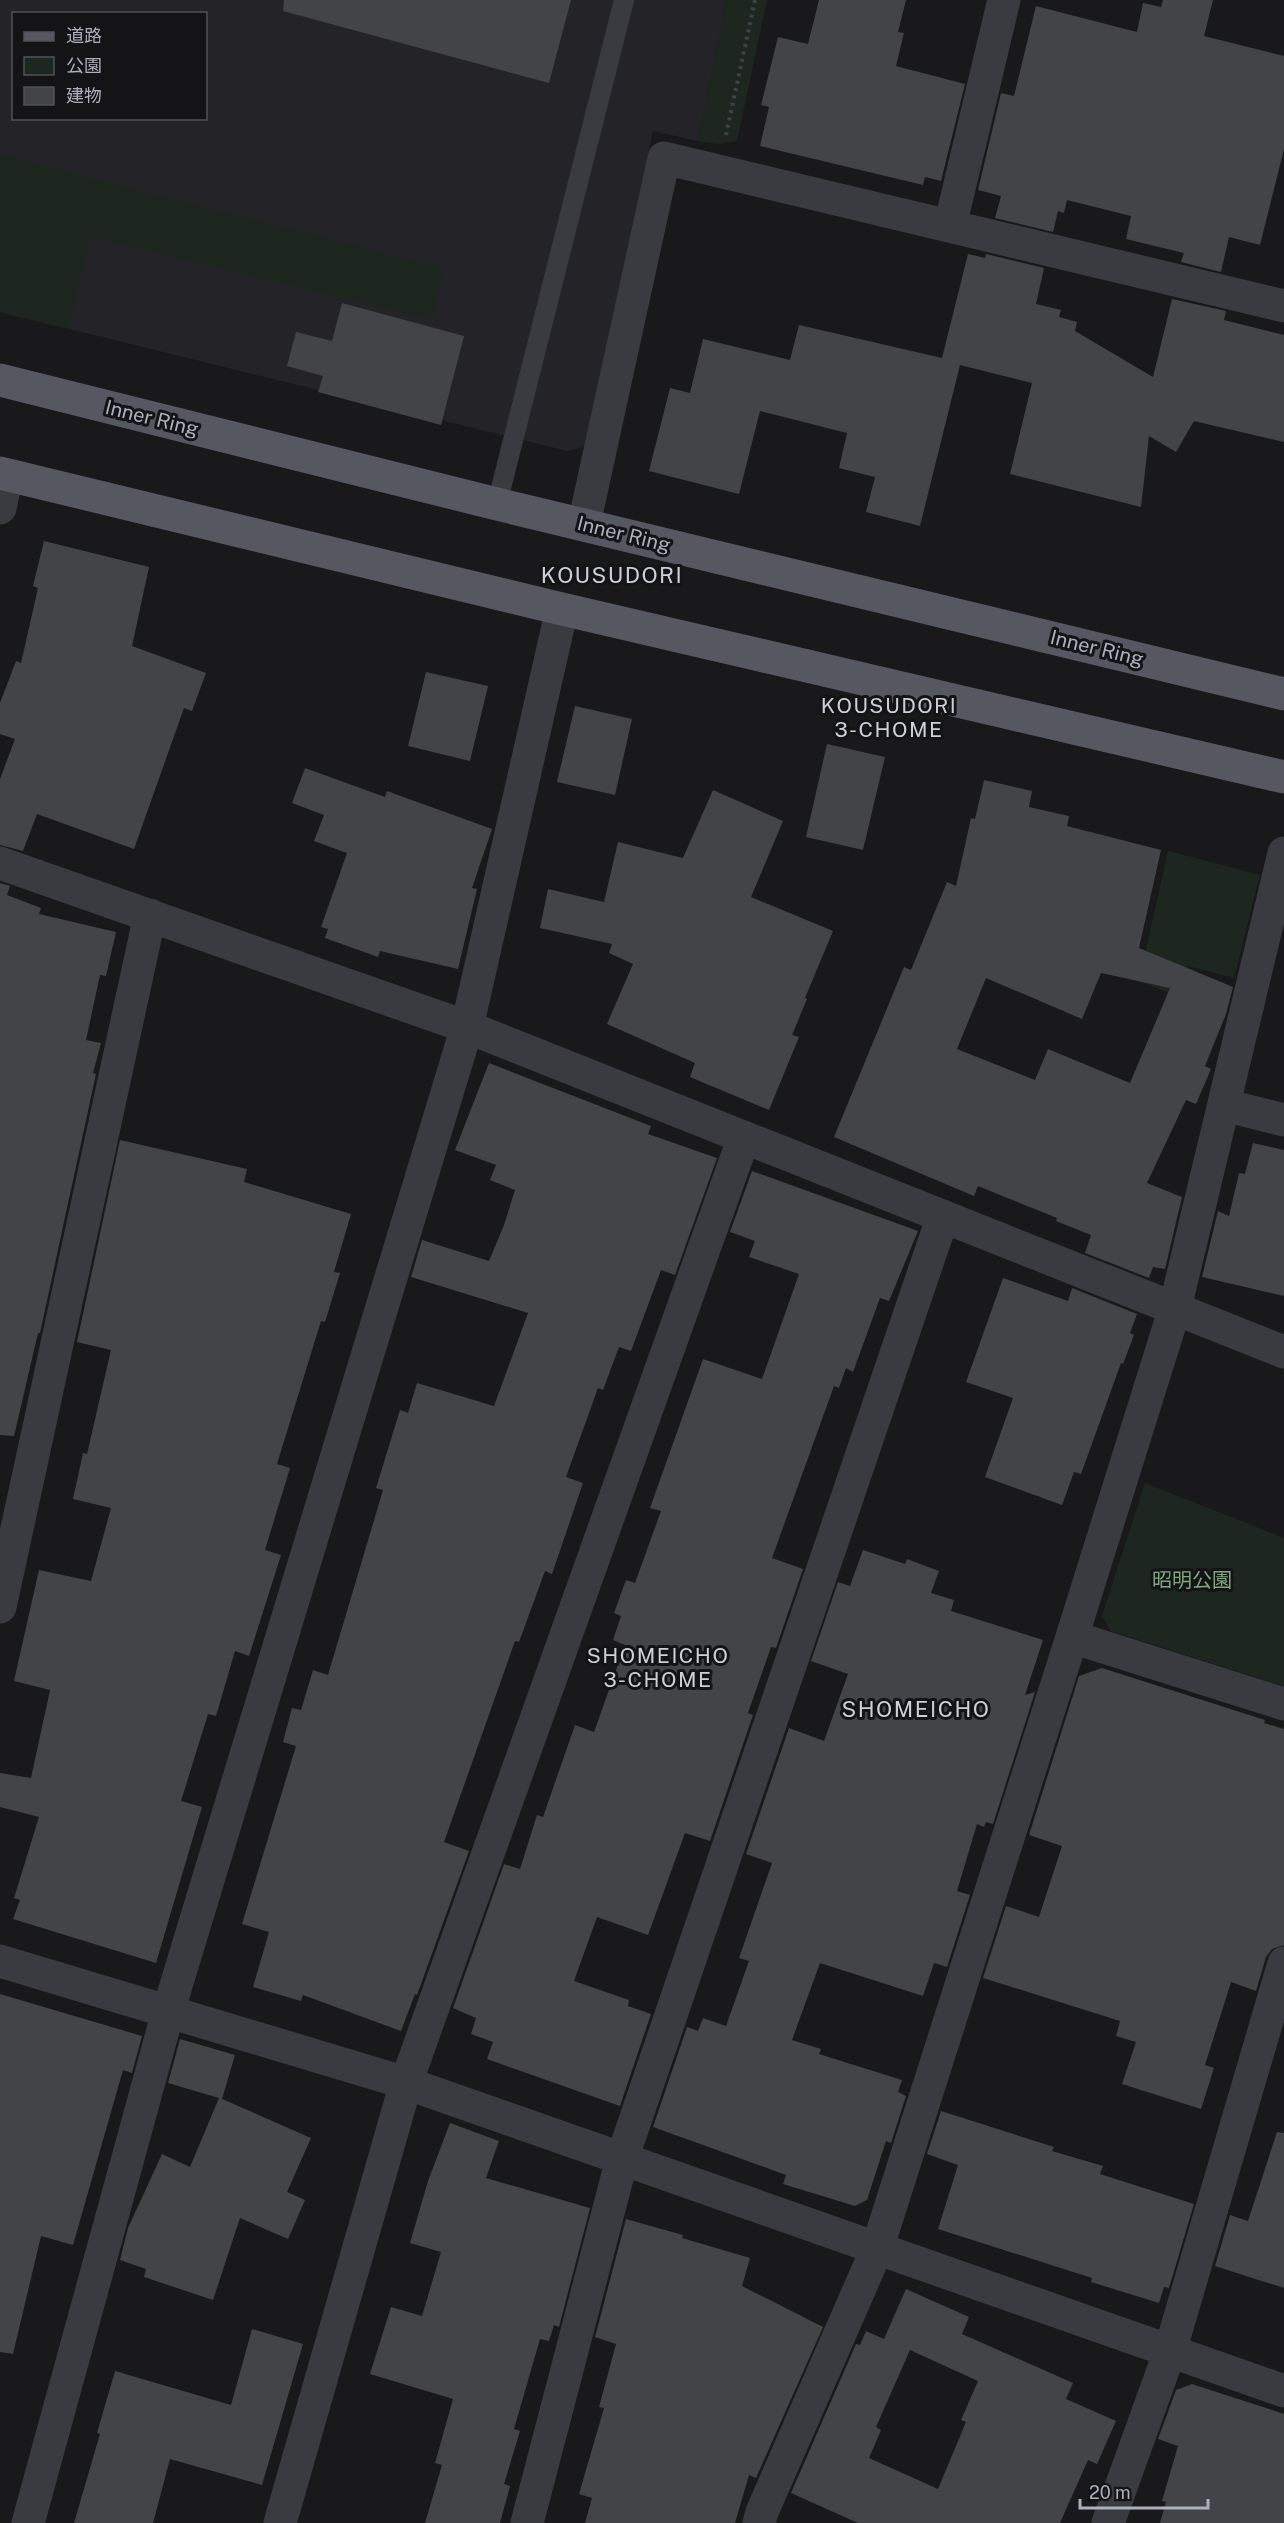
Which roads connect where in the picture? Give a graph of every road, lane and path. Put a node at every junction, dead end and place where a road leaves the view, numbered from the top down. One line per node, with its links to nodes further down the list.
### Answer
1 (624, 0): 9 (lane)
2 (755, 0): 4 (path)
3 (1004, 0): 5 (street)
4 (718, 171): 5 (street); 11 (street)
5 (950, 226): 6 (street)
6 (1284, 306)
7 (0, 380): 9 (main road, Inner Ring)
8 (4, 474): 10 (street); 12 (main road)
9 (497, 504): 11 (main road, Inner Ring)
10 (0, 508)
11 (584, 524): 13 (main road, Inner Ring)
12 (562, 609): 14 (main road); 18 (street)
13 (1284, 693)
14 (1284, 777)
15 (1284, 853): 19 (street)
16 (0, 863): 17 (street)
17 (150, 915): 18 (street); 25 (street)
18 (467, 1027): 21 (street); 30 (street)
19 (1224, 1105): 20 (street); 23 (street)
20 (1284, 1120)
21 (744, 1137): 22 (street); 31 (street)
22 (943, 1216): 23 (street); 32 (street)
23 (1175, 1308): 24 (street); 26 (street)
24 (1284, 1352)
25 (0, 1607)
26 (1072, 1637): 27 (street); 33 (street)
27 (1284, 1704)
28 (0, 1961): 30 (street)
29 (1284, 1963): 34 (street)
30 (168, 2012): 31 (street); 36 (street)
31 (406, 2083): 32 (street); 37 (street)
32 (622, 2159): 33 (street); 38 (street)
33 (877, 2249): 34 (street); 39 (street)
34 (1170, 2351): 35 (street); 40 (street)
35 (1284, 2391)
36 (28, 2523)
37 (280, 2523)
38 (527, 2523)
39 (759, 2523)
40 (1108, 2523)

